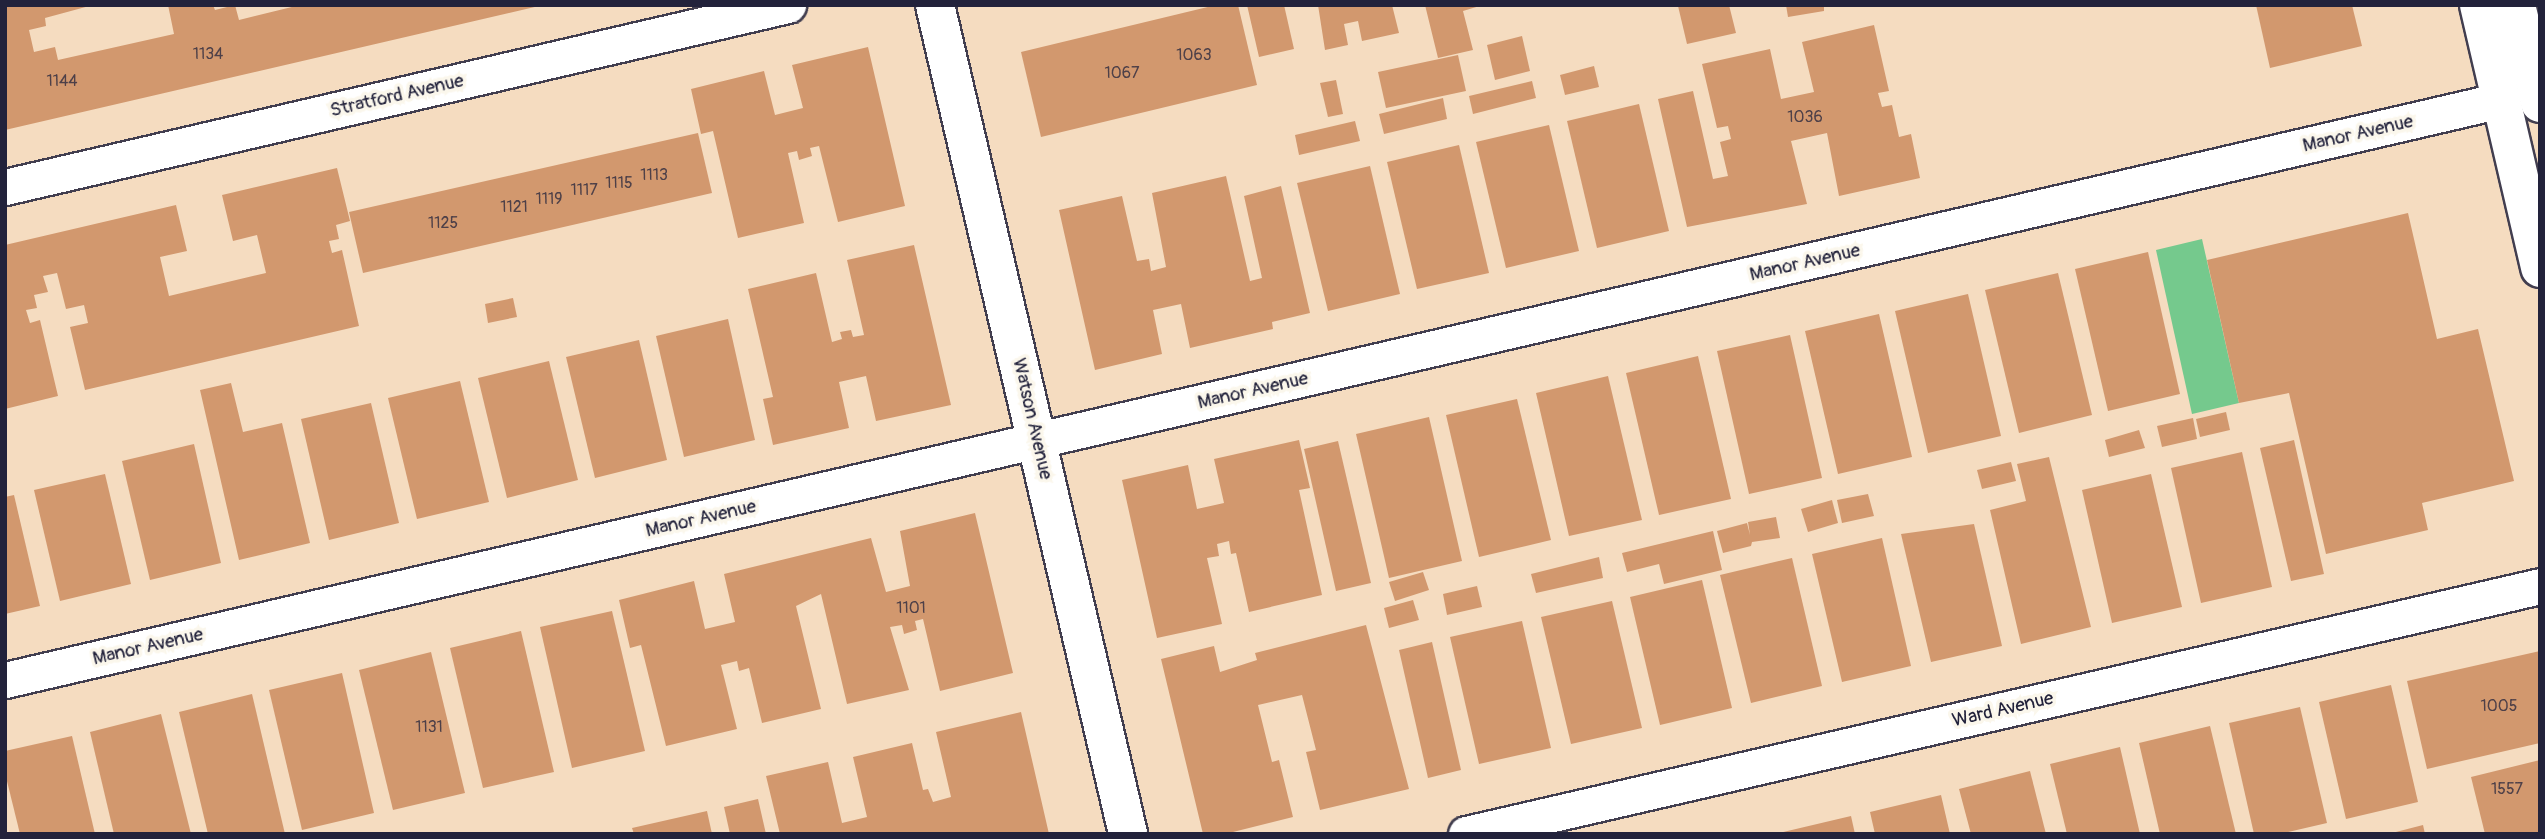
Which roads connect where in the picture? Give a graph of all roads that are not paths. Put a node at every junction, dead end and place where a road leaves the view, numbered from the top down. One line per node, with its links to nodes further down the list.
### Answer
1 (788, 5): 7 (street, Stratford Avenue)
2 (935, 5): 9 (main road, Watson Avenue)
3 (2479, 5): 5 (main road)
4 (2516, 5): 6 (main road)
5 (2501, 100): 8 (main road); 9 (street, Manor Avenue)
6 (2540, 103)
7 (5, 187)
8 (2540, 268)
9 (1037, 442): 11 (street, Manor Avenue); 12 (main road, Watson Avenue)
10 (2540, 586): 13 (street, Ward Avenue)
11 (5, 680)
12 (1128, 834)
13 (1466, 834)

